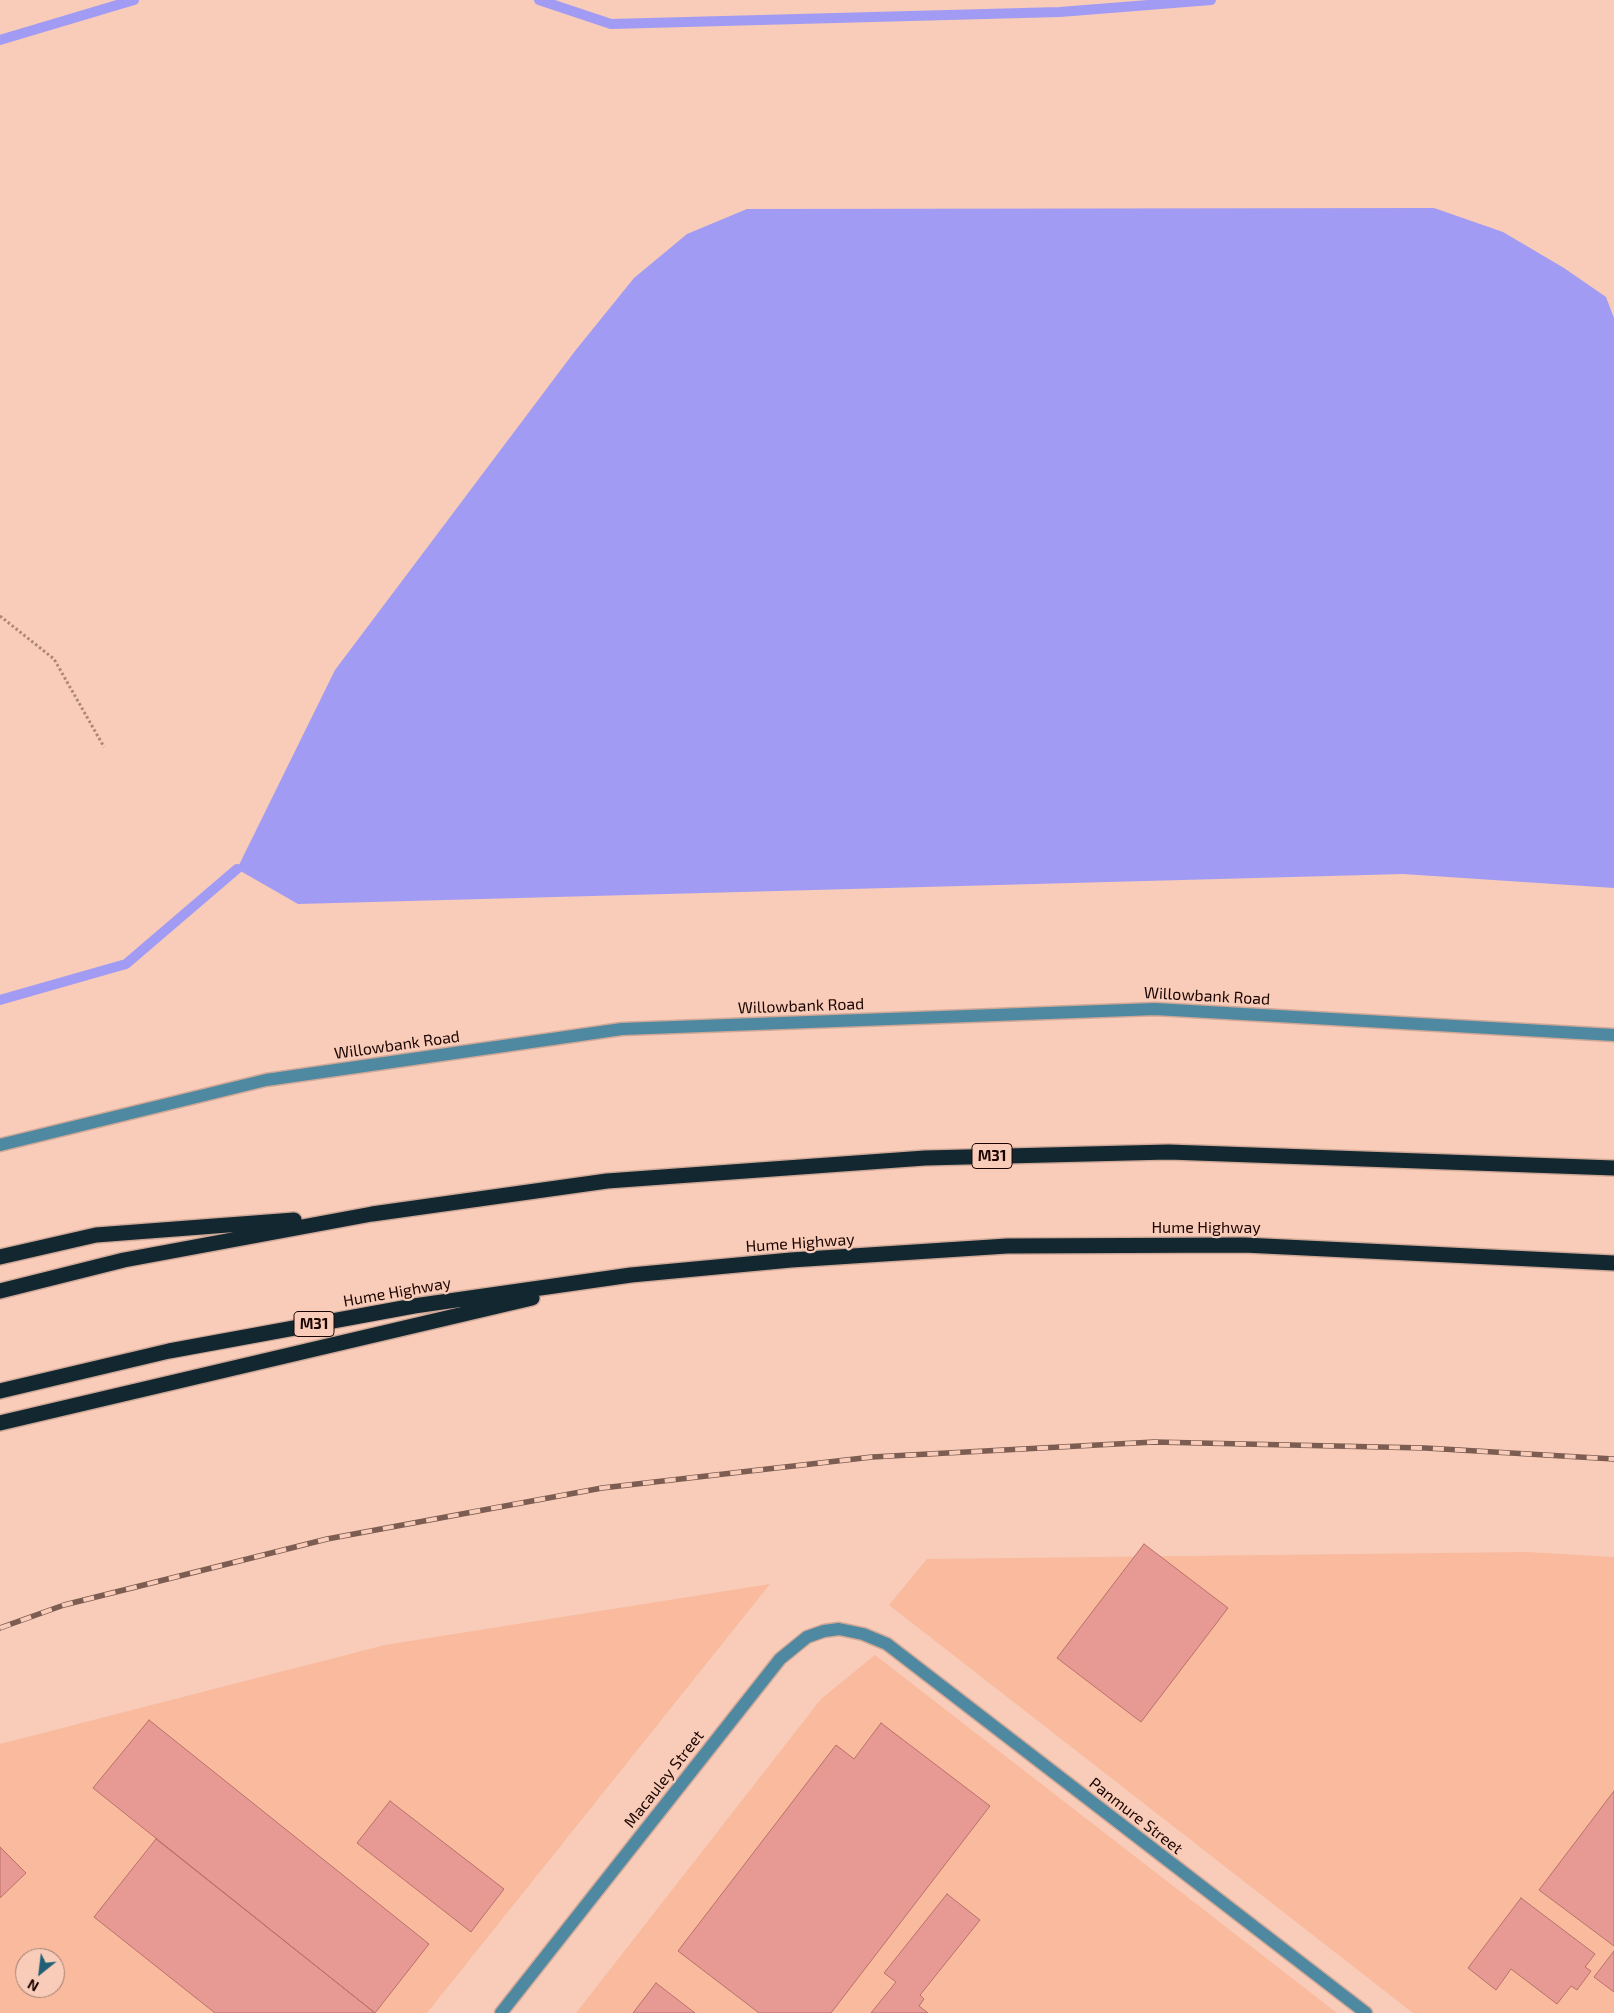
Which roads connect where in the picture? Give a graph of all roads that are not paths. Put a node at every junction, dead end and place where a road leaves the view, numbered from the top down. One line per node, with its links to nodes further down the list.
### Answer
1 (1614, 1035): 2 (street, Willowbank Road)
2 (0, 1145)
3 (1614, 1168): 4 (highway, M31)
4 (372, 1214): 5 (highway); 8 (highway, M31)
5 (0, 1257)
6 (1614, 1263): 7 (highway, Hume Highway / M31)
7 (631, 1275): 9 (highway, Hume Highway / M31); 10 (highway)
8 (0, 1291)
9 (0, 1391)
10 (0, 1424)
11 (886, 1644): 12 (street, Macauley Street); 13 (street, Panmure Street)
12 (501, 2013)
13 (1366, 2013)

